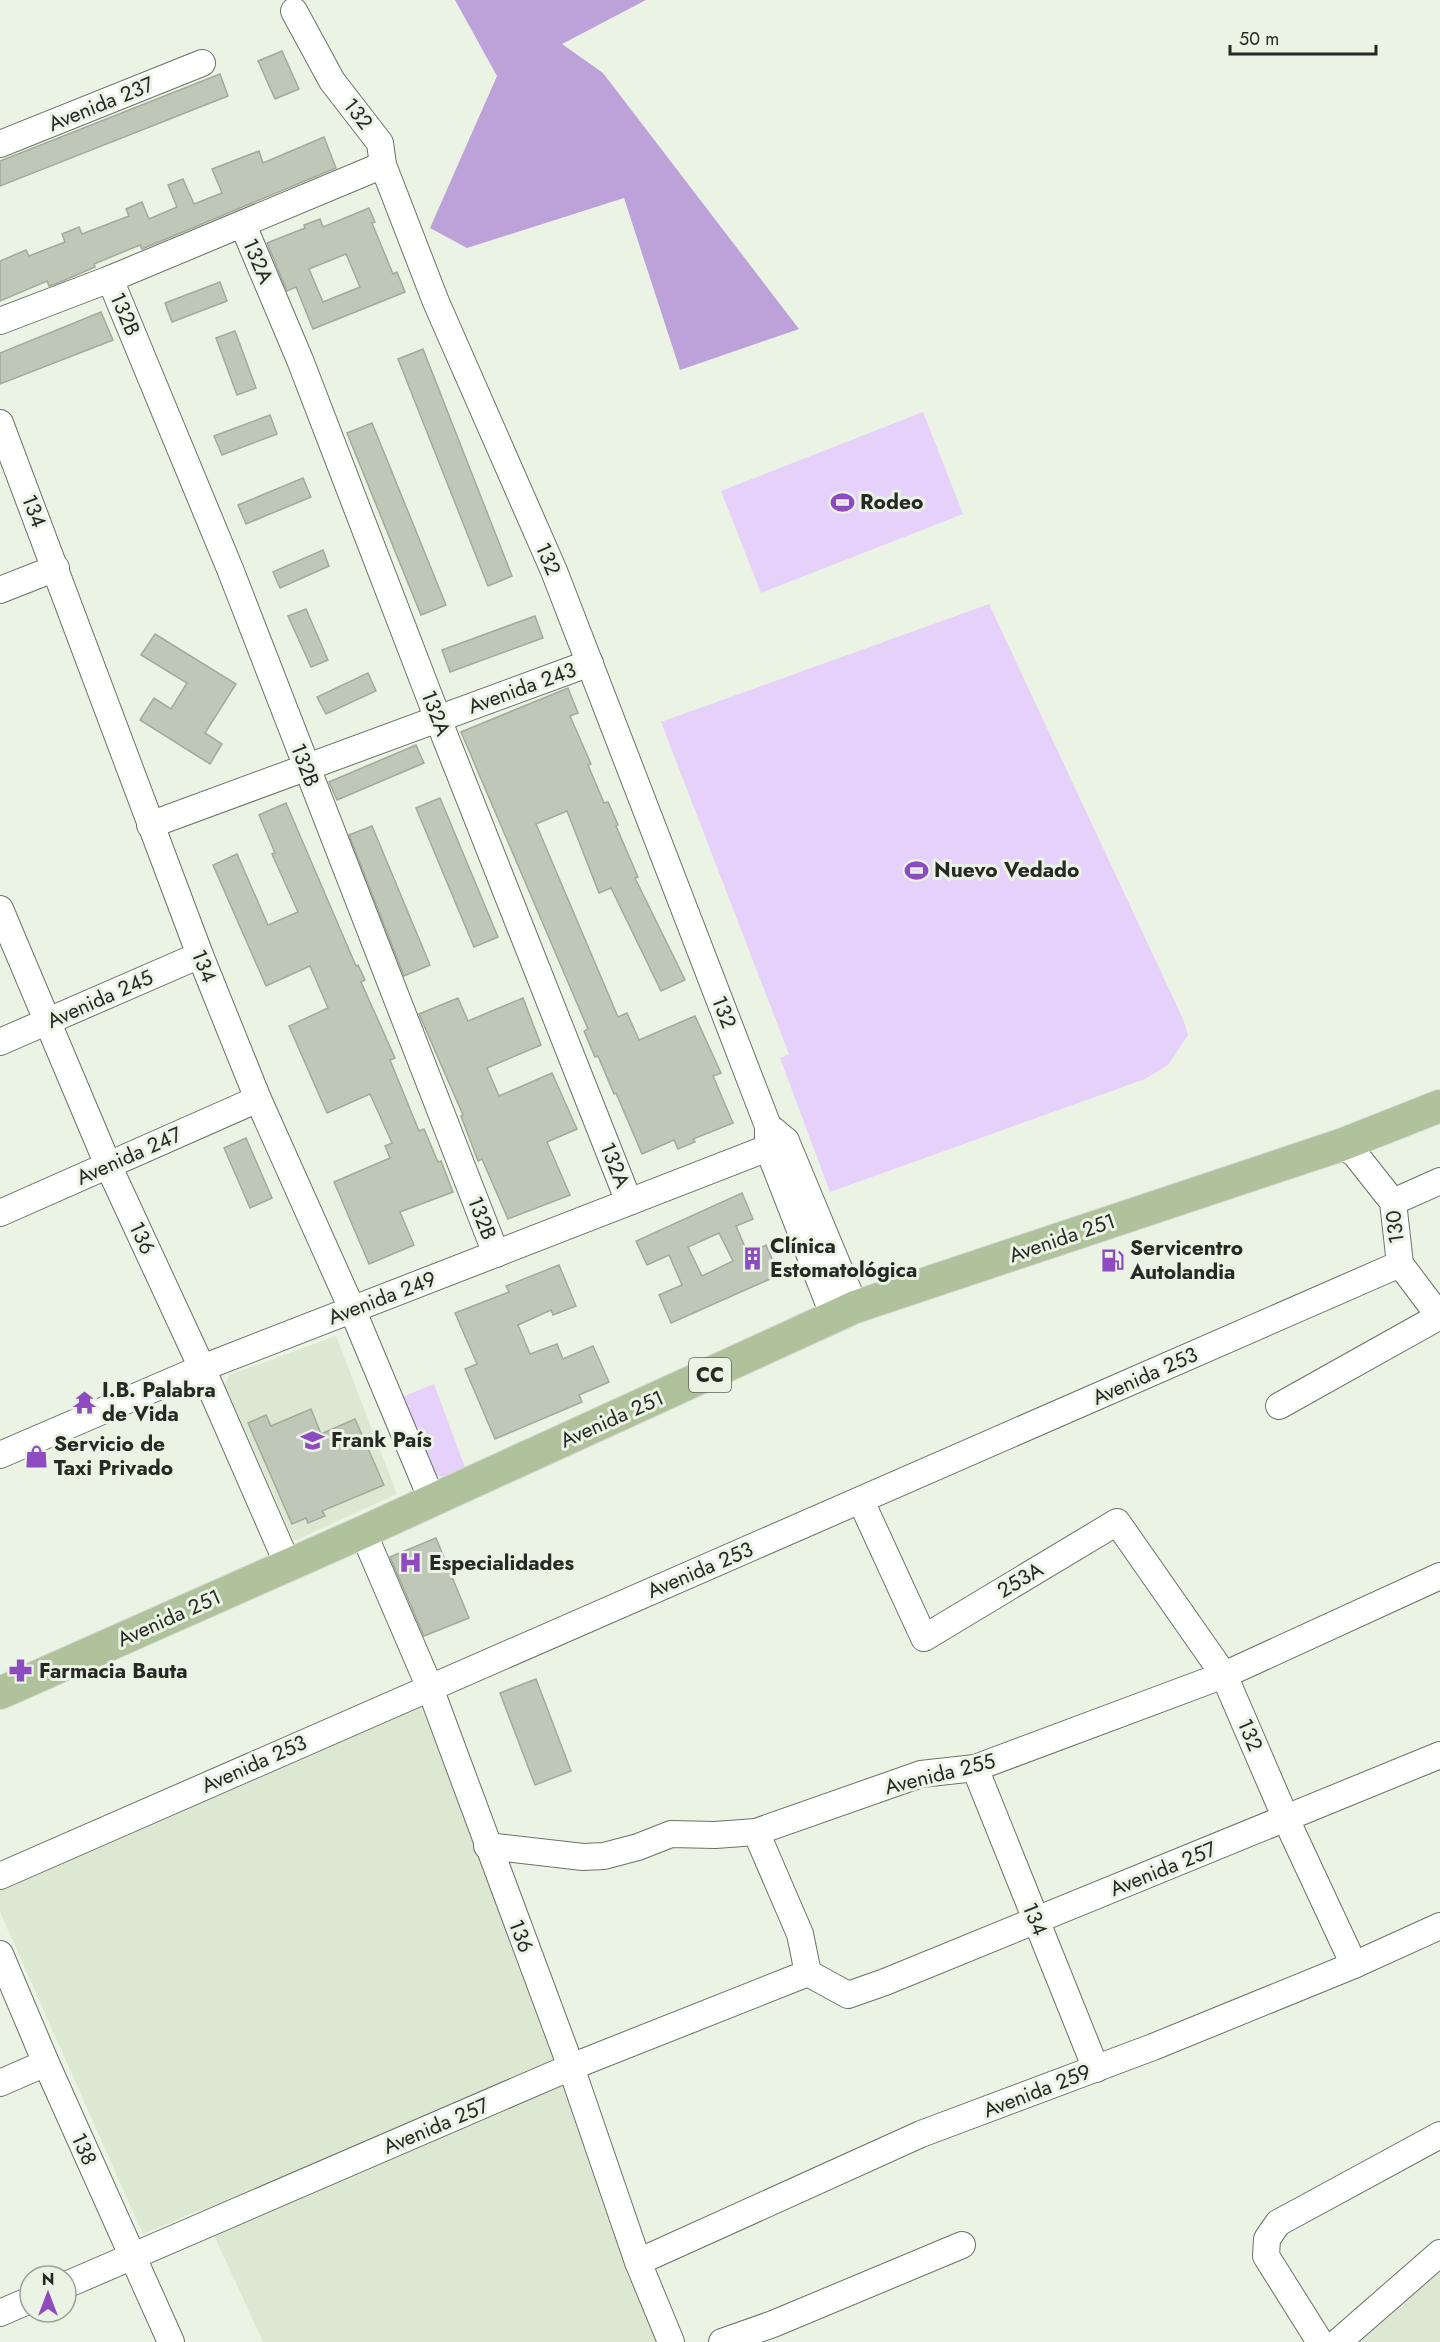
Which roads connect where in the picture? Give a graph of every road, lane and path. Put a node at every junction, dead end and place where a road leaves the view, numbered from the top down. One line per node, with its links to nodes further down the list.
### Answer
1 (294, 11): 4 (street, 132)
2 (202, 63): 3 (street, Avenida 237)
3 (0, 144)
4 (383, 165): 5 (street); 11 (street, 132)
5 (243, 225): 6 (street); 12 (street, 132A)
6 (110, 279): 7 (street); 13 (street, 132B)
7 (0, 321)
8 (0, 423): 9 (street, 134)
9 (56, 568): 10 (street); 14 (street, 134)
10 (0, 590)
11 (590, 663): 12 (street, Avenida 243); 21 (street, 132)
12 (438, 719): 13 (street, Avenida 243); 25 (street, 132A)
13 (306, 768): 14 (street, Avenida 243); 28 (street, 132B)
14 (150, 825): 16 (street, 134)
15 (0, 909): 17 (street, 136)
16 (200, 955): 17 (street, Avenida 245); 19 (street, 134)
17 (47, 1022): 18 (street, Avenida 245); 23 (street, 136)
18 (0, 1042)
19 (258, 1099): 23 (street, Avenida 247); 30 (street, 134)
20 (1440, 1106): 22 (main road, Avenida 251 / CC)
21 (774, 1138): 25 (street, Avenida 249); 31 (street, 132)
22 (1341, 1145): 26 (street, 130); 31 (main road, Avenida 251 / CC)
23 (108, 1165): 27 (street, Avenida 247); 33 (street, 136)
24 (1440, 1181): 26 (street)
25 (629, 1202): 28 (street, Avenida 249)
26 (1393, 1202): 29 (street, 130)
27 (0, 1213)
28 (496, 1254): 30 (street, Avenida 249)
29 (1400, 1264): 32 (street, 130); 37 (street, Avenida 253)
30 (352, 1309): 33 (street, Avenida 249); 36 (street, 134)
31 (844, 1312): 36 (main road, Avenida 251 / CC)
32 (1440, 1316): 34 (street)
33 (202, 1368): 35 (street, Avenida 249); 40 (street, 136)
34 (1279, 1406)
35 (0, 1455)
36 (432, 1500): 39 (main road, Avenida 251 / CC)
37 (861, 1501): 38 (street, 253A); 44 (street, Avenida 253)
38 (1117, 1522): 42 (street, 132)
39 (363, 1532): 40 (main road, Avenida 251 / CC); 44 (street, 136)
40 (288, 1565): 43 (main road, Avenida 251 / CC)
41 (1440, 1576): 42 (street, Avenida 255)
42 (1224, 1675): 46 (street, Avenida 255); 47 (street, 132)
43 (3, 1684)
44 (430, 1688): 49 (street, 136); 50 (street, Avenida 253)
45 (1440, 1755): 47 (street, Avenida 257)
46 (975, 1768): 48 (street, Avenida 255); 51 (street, 134)
47 (1286, 1819): 51 (street, Avenida 257); 54 (street, 132)
48 (756, 1832): 49 (street, Avenida 255); 55 (street)
49 (487, 1846): 57 (street, 136)
50 (0, 1876)
51 (1036, 1921): 55 (street, Avenida 257); 58 (street, 134)
52 (1440, 1926): 54 (street, Avenida 259)
53 (0, 1954): 56 (street, 138)
54 (1354, 1965): 58 (street, Avenida 259)
55 (808, 1973): 57 (street, Avenida 257)
56 (46, 2064): 59 (street); 63 (street, 138)
57 (572, 2067): 63 (street, Avenida 257); 64 (street, 136)
58 (1096, 2069): 64 (street, Avenida 259)
59 (0, 2083)
60 (1440, 2135): 71 (street)
61 (962, 2245): 70 (street)
62 (1440, 2253): 72 (street)
63 (132, 2256): 65 (street, Avenida 257); 68 (street, 138)
64 (638, 2262): 69 (street, 136)
65 (78, 2280)
66 (18, 2305): 67 (street)
67 (0, 2313)
68 (171, 2342)
69 (671, 2342)
70 (722, 2342)
71 (1320, 2342)
72 (1338, 2342)

